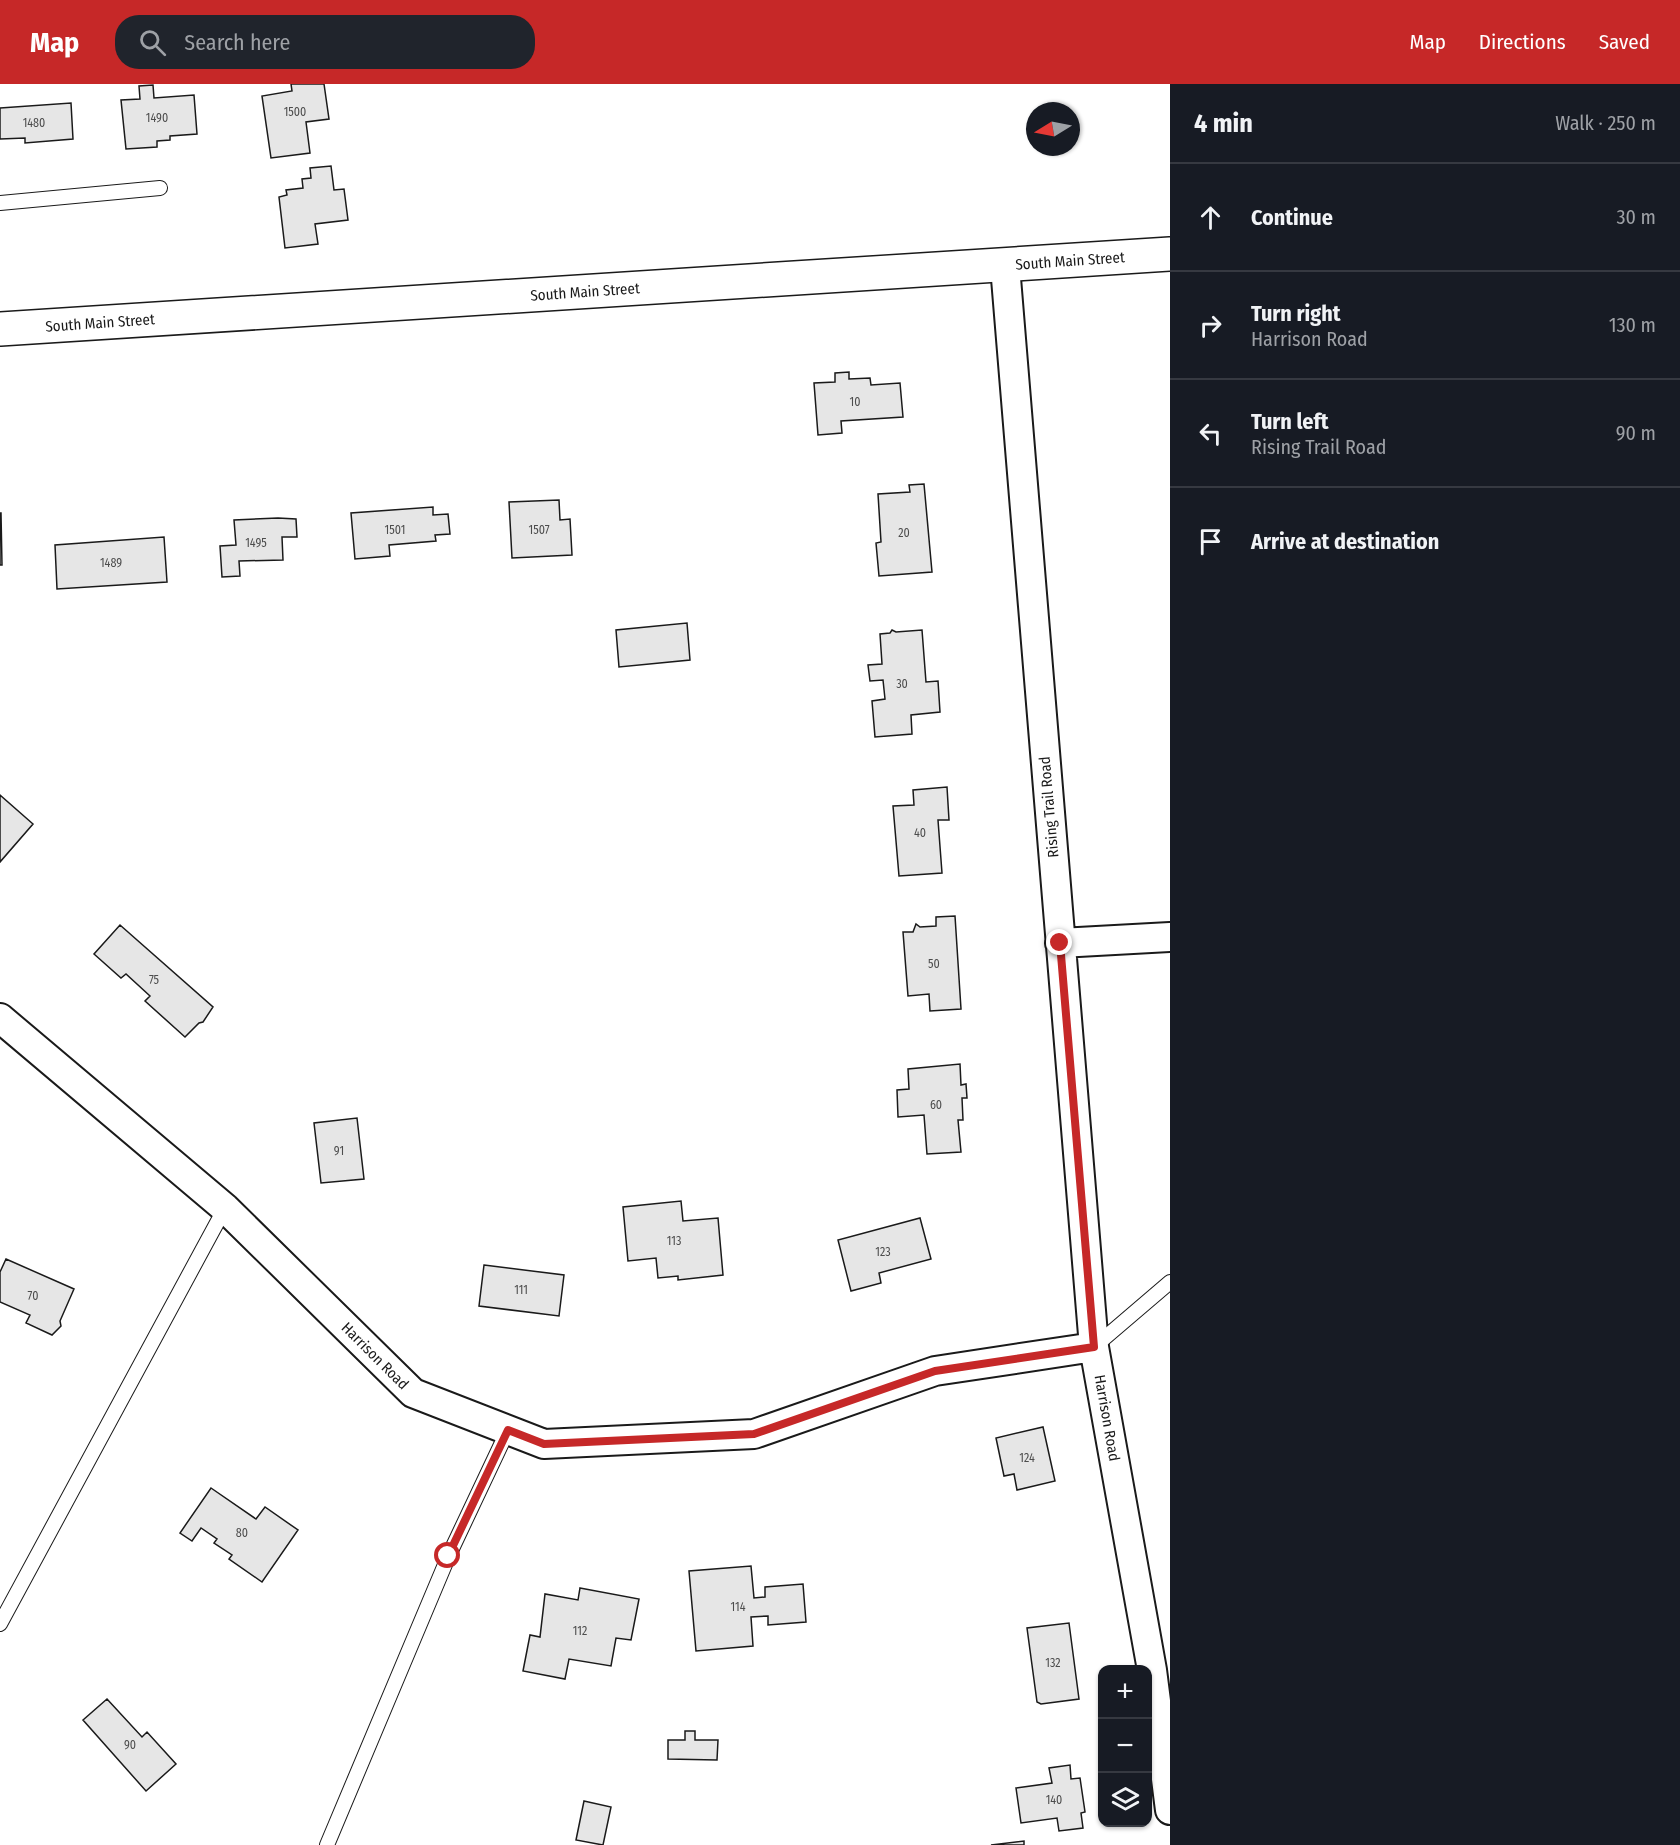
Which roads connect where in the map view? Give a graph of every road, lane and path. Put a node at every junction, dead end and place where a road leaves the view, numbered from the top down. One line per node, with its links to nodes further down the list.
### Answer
1 (160, 188): 2 (lane)
2 (0, 203)
3 (1170, 254): 4 (highway, South Main Street)
4 (1005, 266): 5 (highway, South Main Street); 7 (street, Rising Trail Road)
5 (0, 329)
6 (1170, 937): 7 (street)
7 (1060, 943): 11 (street, Rising Trail Road)
8 (0, 1018): 9 (street, Harrison Road)
9 (225, 1208): 12 (street, Harrison Road); 13 (lane)
10 (1170, 1282): 11 (lane)
11 (1094, 1347): 12 (street, Harrison Road); 14 (street, Harrison Road)
12 (508, 1430): 15 (lane)
13 (0, 1624)
14 (1170, 1810)
15 (327, 1845)

